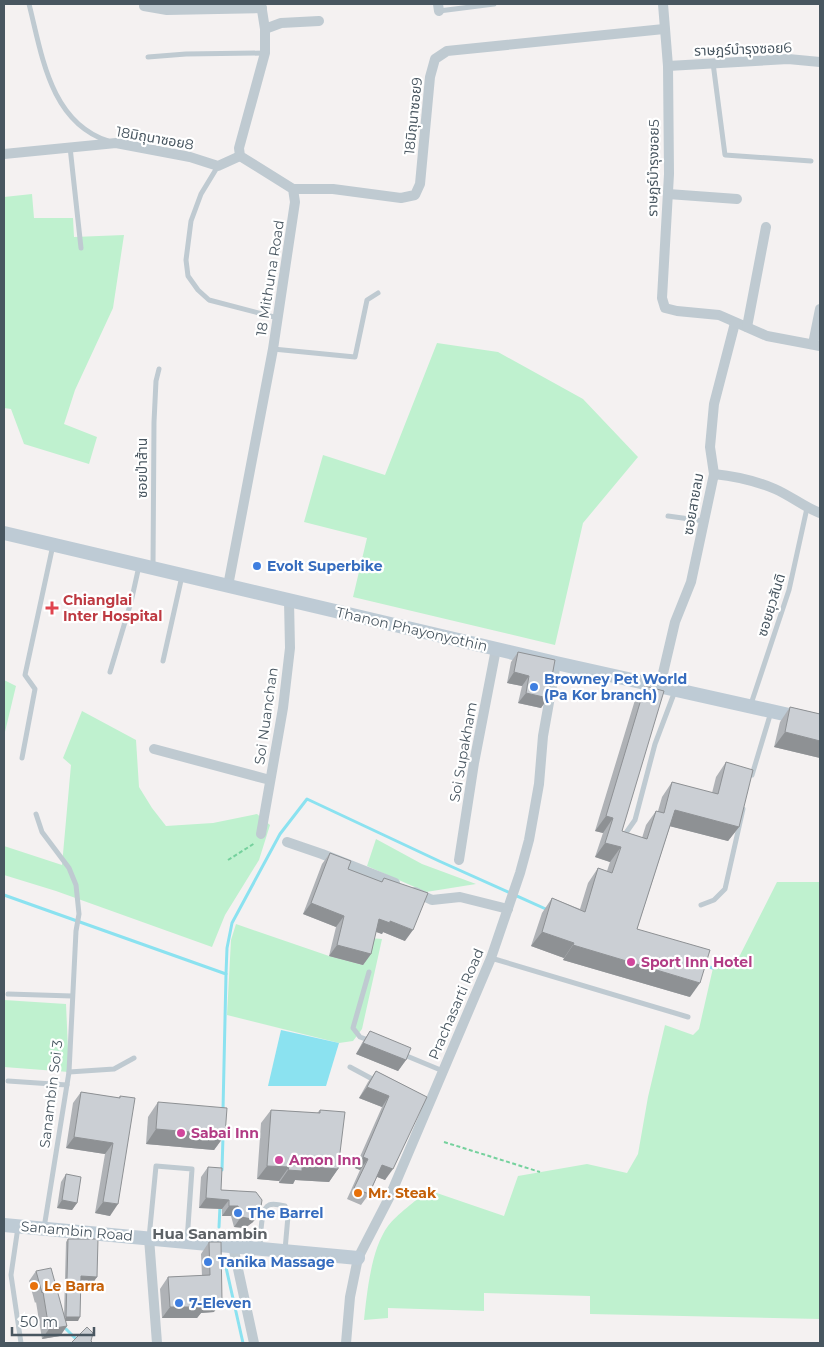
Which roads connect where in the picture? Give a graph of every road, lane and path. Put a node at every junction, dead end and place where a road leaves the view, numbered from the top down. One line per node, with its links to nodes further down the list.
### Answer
1 (29, 4): 15 (lane)
2 (494, 4): 6 (lane)
3 (663, 4): 9 (street, ราษฎร์บำรุงซอย5)
4 (144, 6): 5 (street)
5 (261, 6): 8 (street)
6 (438, 7)
7 (319, 21): 8 (street)
8 (265, 29): 10 (street)
9 (664, 29): 14 (street, ราษฎร์บำรุงซอย5); 21 (street, 18มิถุนาซอย9)
10 (265, 53): 11 (lane); 18 (street)
11 (148, 57)
12 (820, 62): 13 (street, ราษฎร์บำรุงซอย6)
13 (713, 63): 14 (street, ราษฎร์บำรุงซอย6); 19 (lane)
14 (668, 66): 22 (street, ราษฎร์บำรุงซอย5)
15 (116, 143): 16 (street, 18มิถุนาซอย8); 20 (street, 18มิถุนาซอย8)
16 (70, 148): 17 (street, 18มิถุนาซอย8); 25 (lane)
17 (4, 154)
18 (240, 156): 20 (street); 21 (street)
19 (811, 161)
20 (218, 166): 28 (lane)
21 (292, 189): 28 (street, 18 Mithuna Road)
22 (668, 194): 23 (street); 29 (street, ราษฎร์บำรุงซอย5)
23 (737, 199)
24 (766, 227): 30 (street)
25 (81, 248)
26 (378, 293): 32 (lane)
27 (820, 309): 31 (street)
28 (278, 318): 32 (street, 18 Mithuna Road)
29 (735, 323): 30 (street); 34 (street, ซอยสายลม)
30 (747, 327): 31 (street)
31 (817, 345)
32 (273, 349): 43 (street, 18 Mithuna Road)
33 (160, 369): 41 (lane, ซอยป่าส้าน)
34 (714, 474): 35 (street); 38 (street, ซอยสายลม)
35 (807, 508): 36 (street); 51 (lane, ซอยยุวสันติ)
36 (820, 513)
37 (668, 516): 38 (lane)
38 (704, 521): 49 (street, ซอยสายลม)
39 (4, 533): 40 (main road, Thanon Phayonyothin)
40 (53, 544): 41 (main road, Thanon Phayonyothin); 55 (lane)
41 (146, 567): 42 (main road, Thanon Phayonyothin); 48 (lane, ซอยป่าส้าน)
42 (182, 575): 43 (main road, Thanon Phayonyothin); 46 (lane)
43 (228, 586): 44 (main road, Thanon Phayonyothin)
44 (289, 601): 45 (main road, Thanon Phayonyothin); 56 (street, Soi Nuanchan)
45 (496, 649): 47 (main road, Thanon Phayonyothin); 64 (street, Soi Supakham)
46 (163, 661)
47 (556, 663): 49 (main road, Thanon Phayonyothin); 65 (street, Prachasarti Road)
48 (110, 672)
49 (660, 686): 50 (main road, Thanon Phayonyothin)
50 (676, 690): 51 (main road, Thanon Phayonyothin); 61 (lane)
51 (750, 707): 52 (main road, Thanon Phayonyothin)
52 (771, 712): 53 (main road, Thanon Phayonyothin); 57 (lane)
53 (820, 722)
54 (154, 749): 56 (street)
55 (22, 758)
56 (270, 780): 60 (street, Soi Nuanchan)
57 (749, 783)
58 (744, 801): 66 (lane)
59 (36, 814): 70 (lane, Sanambin Soi 3)
60 (261, 834): 63 (path)
61 (622, 840)
62 (287, 842): 65 (street)
63 (228, 860)
64 (459, 860)
65 (511, 899): 67 (street, Prachasarti Road)
66 (701, 906)
67 (491, 958): 71 (lane); 76 (street, Prachasarti Road)
68 (369, 972): 72 (lane)
69 (8, 994): 70 (lane)
70 (72, 996): 77 (lane, Sanambin Soi 3)
71 (688, 1018)
72 (379, 1044)
73 (397, 1052): 76 (lane)
74 (134, 1058): 77 (lane)
75 (350, 1067): 79 (lane)
76 (443, 1071): 90 (street, Prachasarti Road)
77 (69, 1072): 80 (lane, Sanambin Soi 3)
78 (8, 1081): 80 (lane)
79 (381, 1083)
80 (67, 1085): 84 (lane, Sanambin Soi 3)
81 (444, 1142): 82 (path)
82 (540, 1172)
83 (11, 1226): 84 (main road, Sanambin Road); 91 (lane)
84 (44, 1229): 85 (main road, Sanambin Road)
85 (149, 1238): 86 (main road, Sanambin Road); 86 (lane); 92 (street)
86 (187, 1241): 87 (main road, Sanambin Road)
87 (233, 1246): 88 (main road, Sanambin Road); 93 (street)
88 (260, 1248): 89 (main road, Sanambin Road); 89 (lane)
89 (285, 1251): 90 (main road, Sanambin Road)
90 (358, 1258): 94 (street, Prachasarti Road)
91 (21, 1343)
92 (157, 1343)
93 (254, 1343)
94 (346, 1343)

